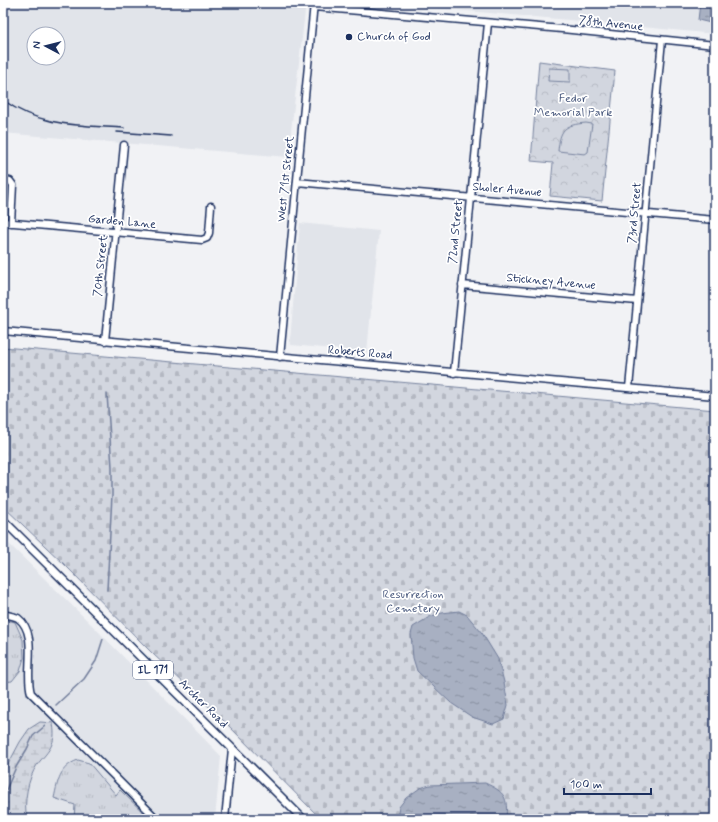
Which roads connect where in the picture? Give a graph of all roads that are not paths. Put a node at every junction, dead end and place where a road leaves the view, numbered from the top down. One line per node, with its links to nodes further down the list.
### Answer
1 (314, 5): 2 (street, 78th Avenue); 7 (street, West 71st Street)
2 (488, 23): 3 (street, 78th Avenue); 8 (street, 72nd Street)
3 (662, 40): 4 (street, 78th Avenue); 10 (street, 73rd Street)
4 (715, 45)
5 (124, 145): 14 (street, 70th Street)
6 (3, 179): 13 (street)
7 (297, 182): 8 (street, Sholer Avenue); 19 (street, West 71st Street)
8 (471, 198): 10 (street, Sholer Avenue); 15 (street, 72nd Street)
9 (211, 206): 14 (street, Garden Lane)
10 (646, 214): 11 (street, Sholer Avenue); 16 (street, 73rd Street)
11 (715, 220)
12 (3, 222): 13 (street, Garden Lane)
13 (11, 223): 14 (street, Garden Lane)
14 (116, 232): 18 (street, 70th Street)
15 (462, 285): 16 (street, Stickney Avenue); 20 (street, 72nd Street)
16 (638, 301): 21 (street, 73rd Street)
17 (3, 331): 18 (street, Roberts Road)
18 (105, 341): 19 (street, Roberts Road)
19 (280, 357): 20 (street, Roberts Road)
20 (454, 373): 21 (street, Roberts Road)
21 (629, 388): 22 (street, Roberts Road)
22 (715, 396)
23 (3, 520): 25 (main road, Archer Road / IL 171)
24 (3, 614): 26 (street)
25 (232, 749): 27 (street); 28 (main road, Archer Road / IL 171)
26 (157, 819)
27 (225, 819)
28 (303, 819)

